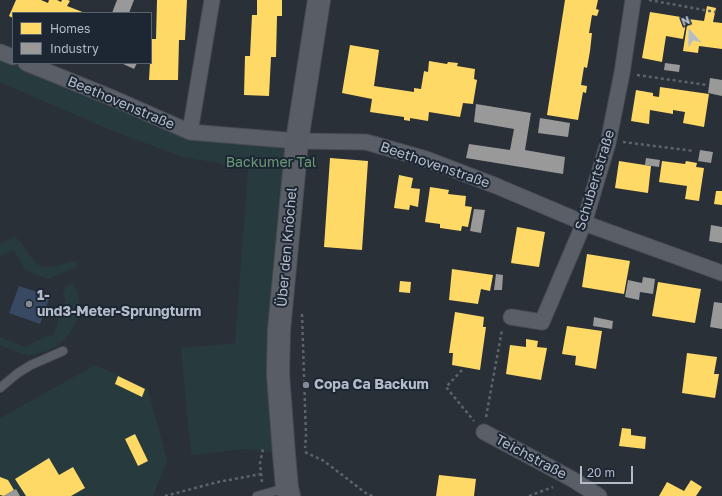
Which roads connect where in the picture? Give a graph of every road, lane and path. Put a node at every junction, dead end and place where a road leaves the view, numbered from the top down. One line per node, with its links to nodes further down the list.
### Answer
1 (212, 0): 11 (street)
2 (319, 0): 13 (main road, Über den Knöchel)
3 (633, 0): 9 (street, Schubertstraße)
4 (646, 0): 5 (path)
5 (715, 12)
6 (0, 52): 7 (street)
7 (12, 58)
8 (28, 64): 11 (street, Beethovenstraße)
9 (622, 73): 10 (path); 12 (street, Schubertstraße)
10 (707, 86)
11 (190, 132): 13 (street, Beethovenstraße)
12 (609, 140): 14 (path); 15 (street, Schubertstraße)
13 (297, 141): 15 (street, Beethovenstraße); 27 (main road, Über den Knöchel)
14 (694, 152)
15 (584, 223): 16 (street, Beethovenstraße); 18 (street, Schubertstraße)
16 (722, 273)
17 (302, 311): 24 (path)
18 (511, 317)
19 (501, 332): 23 (path)
20 (63, 351): 22 (lane)
21 (462, 370): 23 (path)
22 (0, 388)
23 (484, 432): 31 (street, Teichstraße)
24 (304, 452): 25 (path); 30 (path)
25 (303, 457)
26 (261, 474): 28 (path)
27 (288, 492): 29 (lane)
28 (165, 496)
29 (257, 496)
30 (373, 496)
31 (599, 496)

